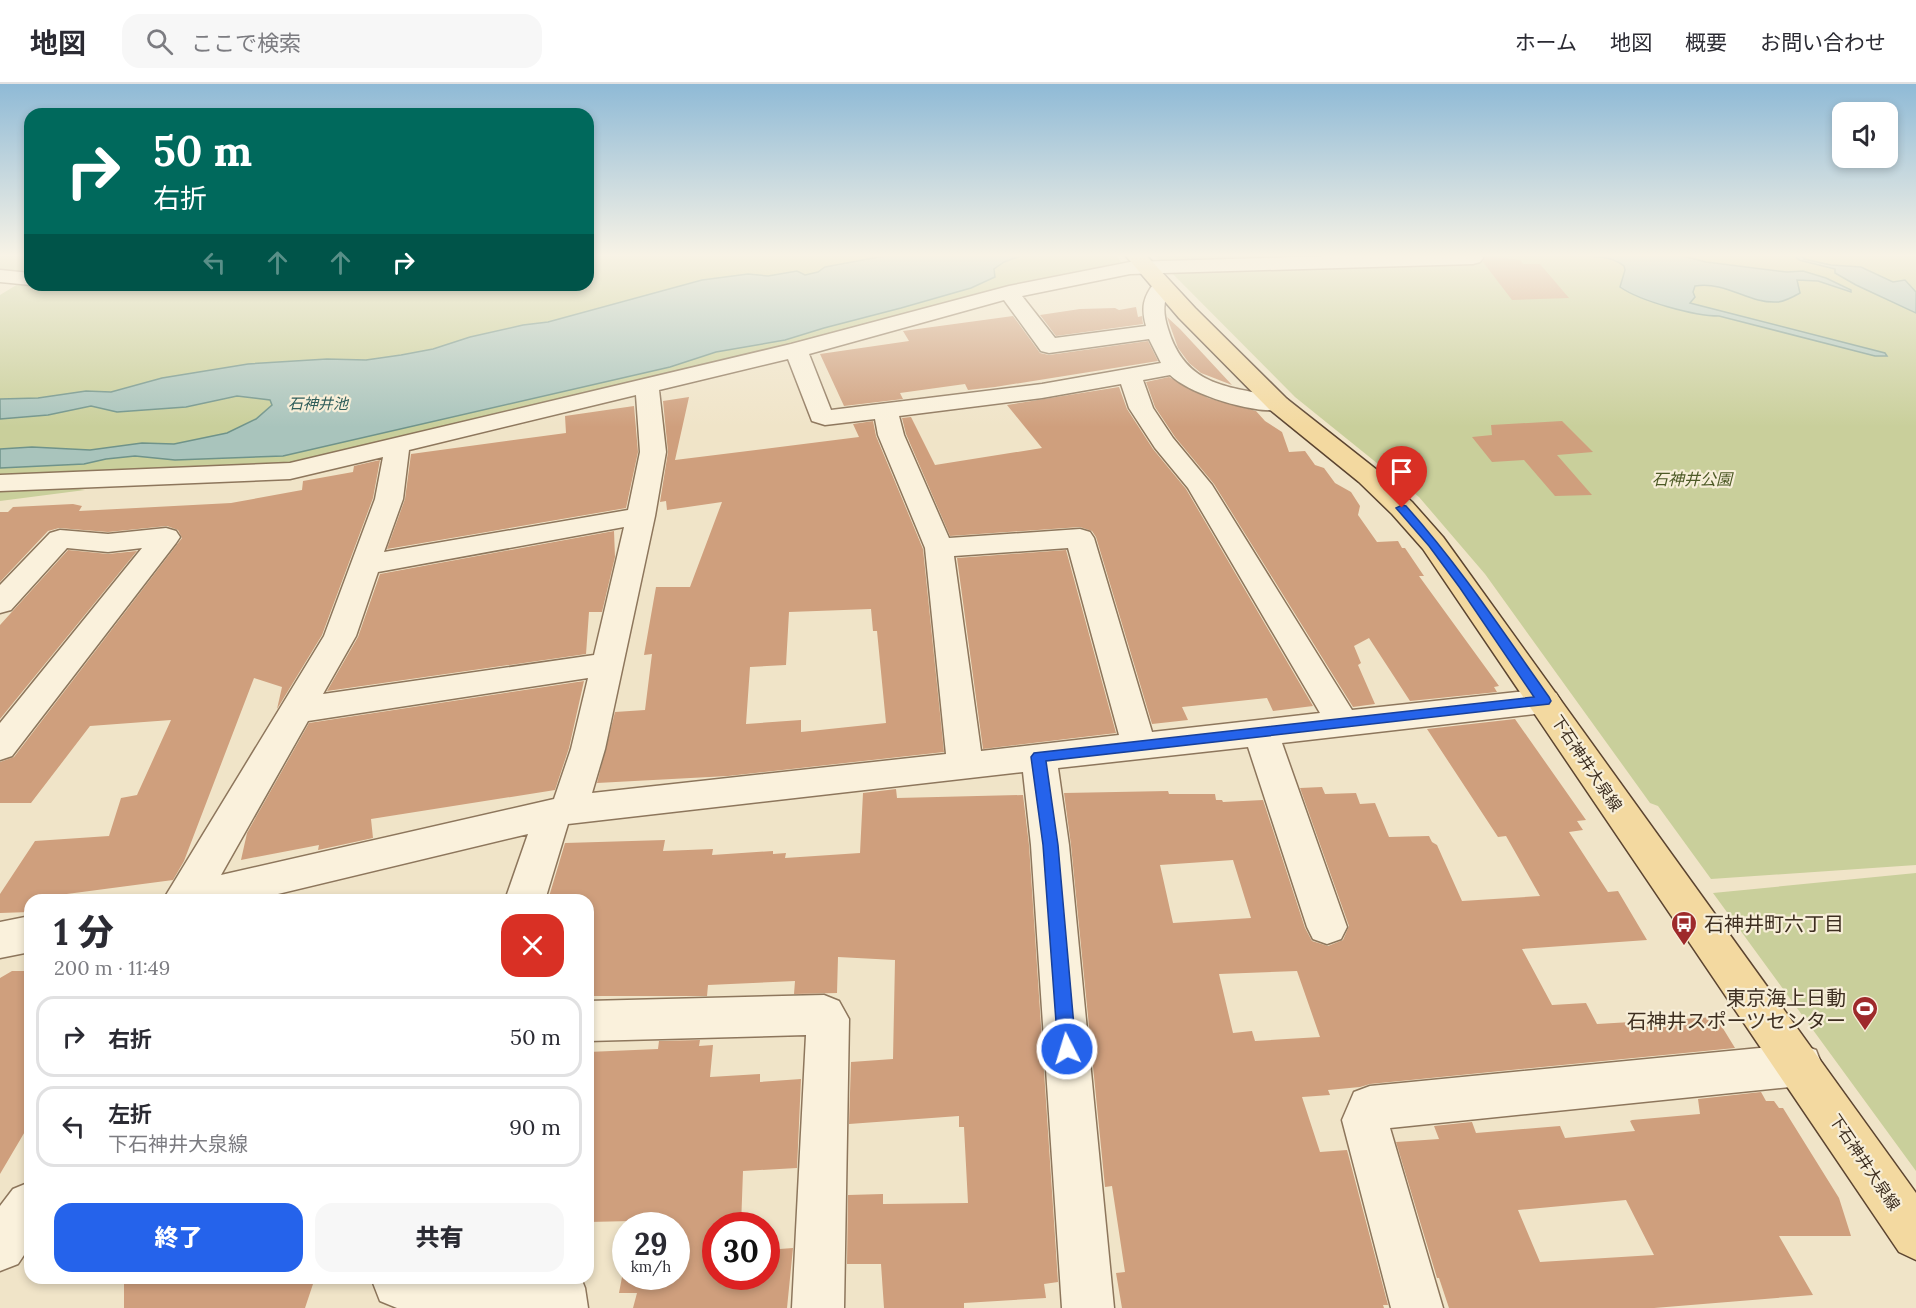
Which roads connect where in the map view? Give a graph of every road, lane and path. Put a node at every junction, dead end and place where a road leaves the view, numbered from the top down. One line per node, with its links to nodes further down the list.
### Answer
1 (935, 312): 6 (street)
2 (1024, 312): 5 (street)
3 (1153, 312): 5 (street)
4 (1189, 312): 10 (main road, 下石神井大泉線)
5 (1157, 331): 7 (street)
6 (796, 350): 9 (street); 11 (street)
7 (1175, 367): 8 (street); 10 (street)
8 (1130, 376): 11 (street); 21 (street)
9 (647, 385): 12 (street); 14 (street)
10 (1278, 404): 19 (main road, 下石神井大泉線)
11 (885, 411): 15 (street)
12 (397, 446): 13 (street); 16 (street)
13 (0, 483)
14 (641, 516): 16 (street); 18 (street)
15 (939, 548): 23 (street); 26 (street)
16 (365, 565): 20 (street)
17 (0, 603): 24 (street)
18 (607, 664): 20 (street); 27 (street)
19 (1544, 701): 21 (street); 34 (main road, 下石神井大泉線)
20 (297, 710): 29 (street)
21 (1342, 722): 22 (street)
22 (1261, 733): 23 (street); 32 (street)
23 (1139, 745): 25 (street)
24 (0, 747)
25 (1039, 757): 26 (street); 43 (street)
26 (965, 765): 27 (street)
27 (561, 812): 28 (street); 31 (street)
28 (272, 889): 30 (street)
29 (188, 894)
30 (228, 894)
31 (527, 894)
32 (1327, 927)
33 (594, 1021): 42 (street)
34 (1800, 1065): 36 (main road, 下石神井大泉線); 44 (street)
35 (24, 1214): 37 (street)
36 (1916, 1235)
37 (0, 1246)
38 (525, 1284): 40 (street)
39 (550, 1284): 41 (street)
40 (396, 1290)
41 (562, 1308)
42 (818, 1308)
43 (1088, 1308)
44 (1418, 1308)

